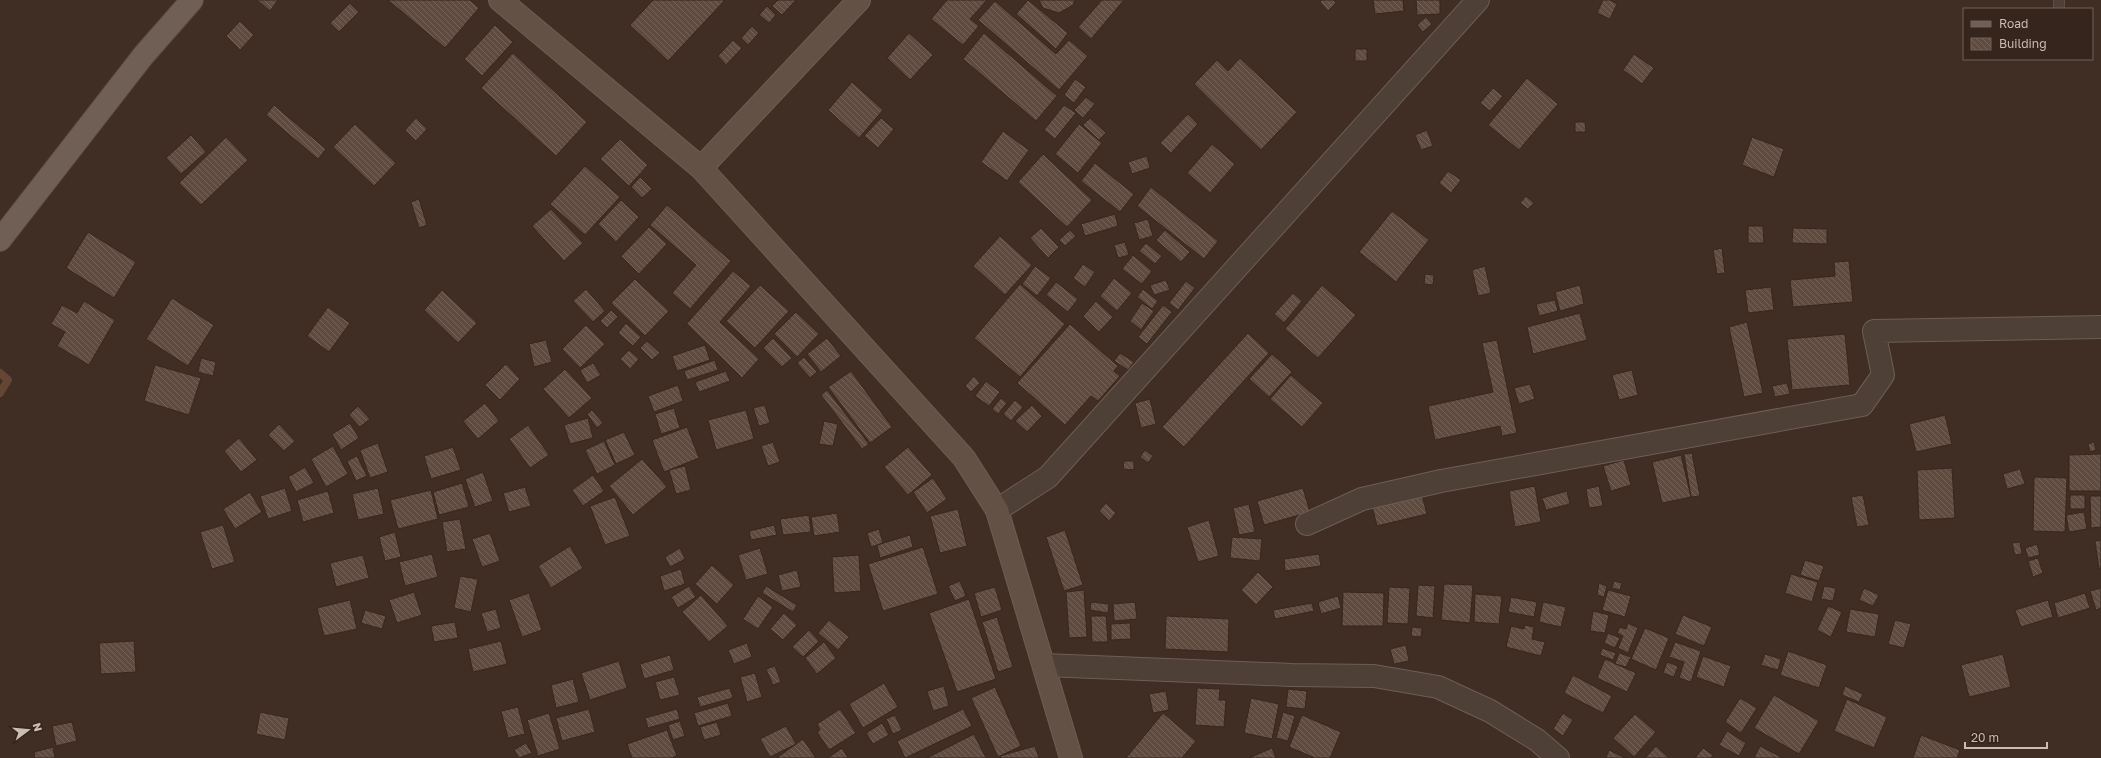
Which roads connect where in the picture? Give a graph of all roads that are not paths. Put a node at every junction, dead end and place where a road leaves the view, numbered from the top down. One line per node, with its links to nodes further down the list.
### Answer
1 (192, 0): 6 (main road)
2 (500, 0): 5 (street)
3 (859, 0): 5 (street)
4 (1478, 0): 8 (street)
5 (702, 168): 8 (street)
6 (0, 240)
7 (2101, 327): 9 (street)
8 (997, 510): 10 (street)
9 (1307, 524)
10 (1044, 664): 11 (street); 12 (street)
11 (1071, 758)
12 (1558, 758)

